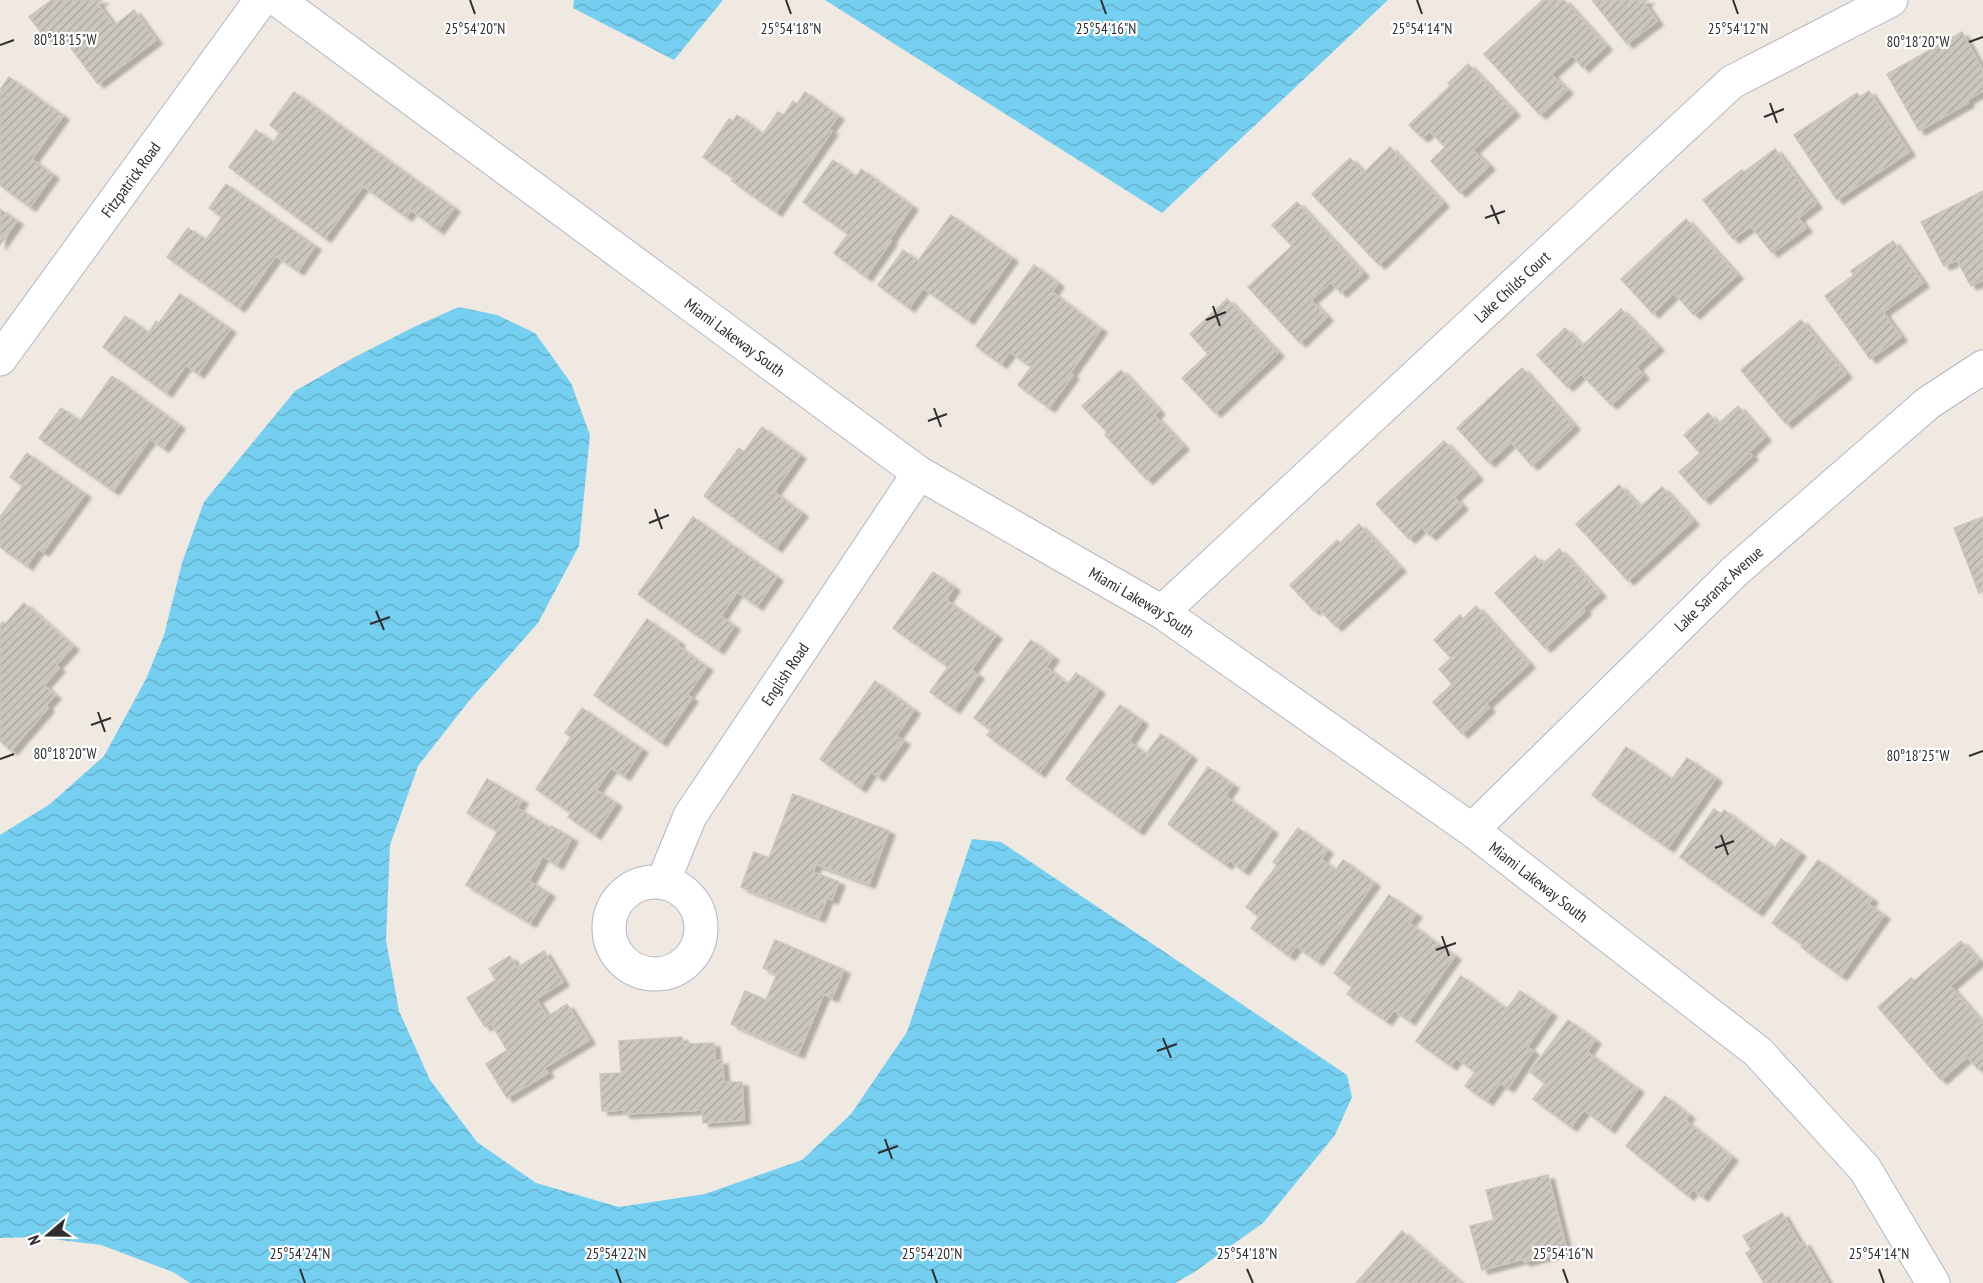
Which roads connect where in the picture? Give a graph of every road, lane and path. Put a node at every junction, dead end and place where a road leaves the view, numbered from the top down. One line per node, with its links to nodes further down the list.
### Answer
1 (261, 0): 4 (street, Fitzpatrick Road)
2 (278, 0): 6 (street, Miami Lakeway South)
3 (1891, 0): 7 (street, Lake Childs Court)
4 (0, 360)
5 (1983, 367): 8 (street, Lake Saranac Avenue)
6 (919, 473): 7 (street, Miami Lakeway South); 9 (street, English Road)
7 (1162, 612): 8 (street, Miami Lakeway South)
8 (1472, 830): 10 (street, Miami Lakeway South)
9 (663, 882)
10 (1933, 1283)

